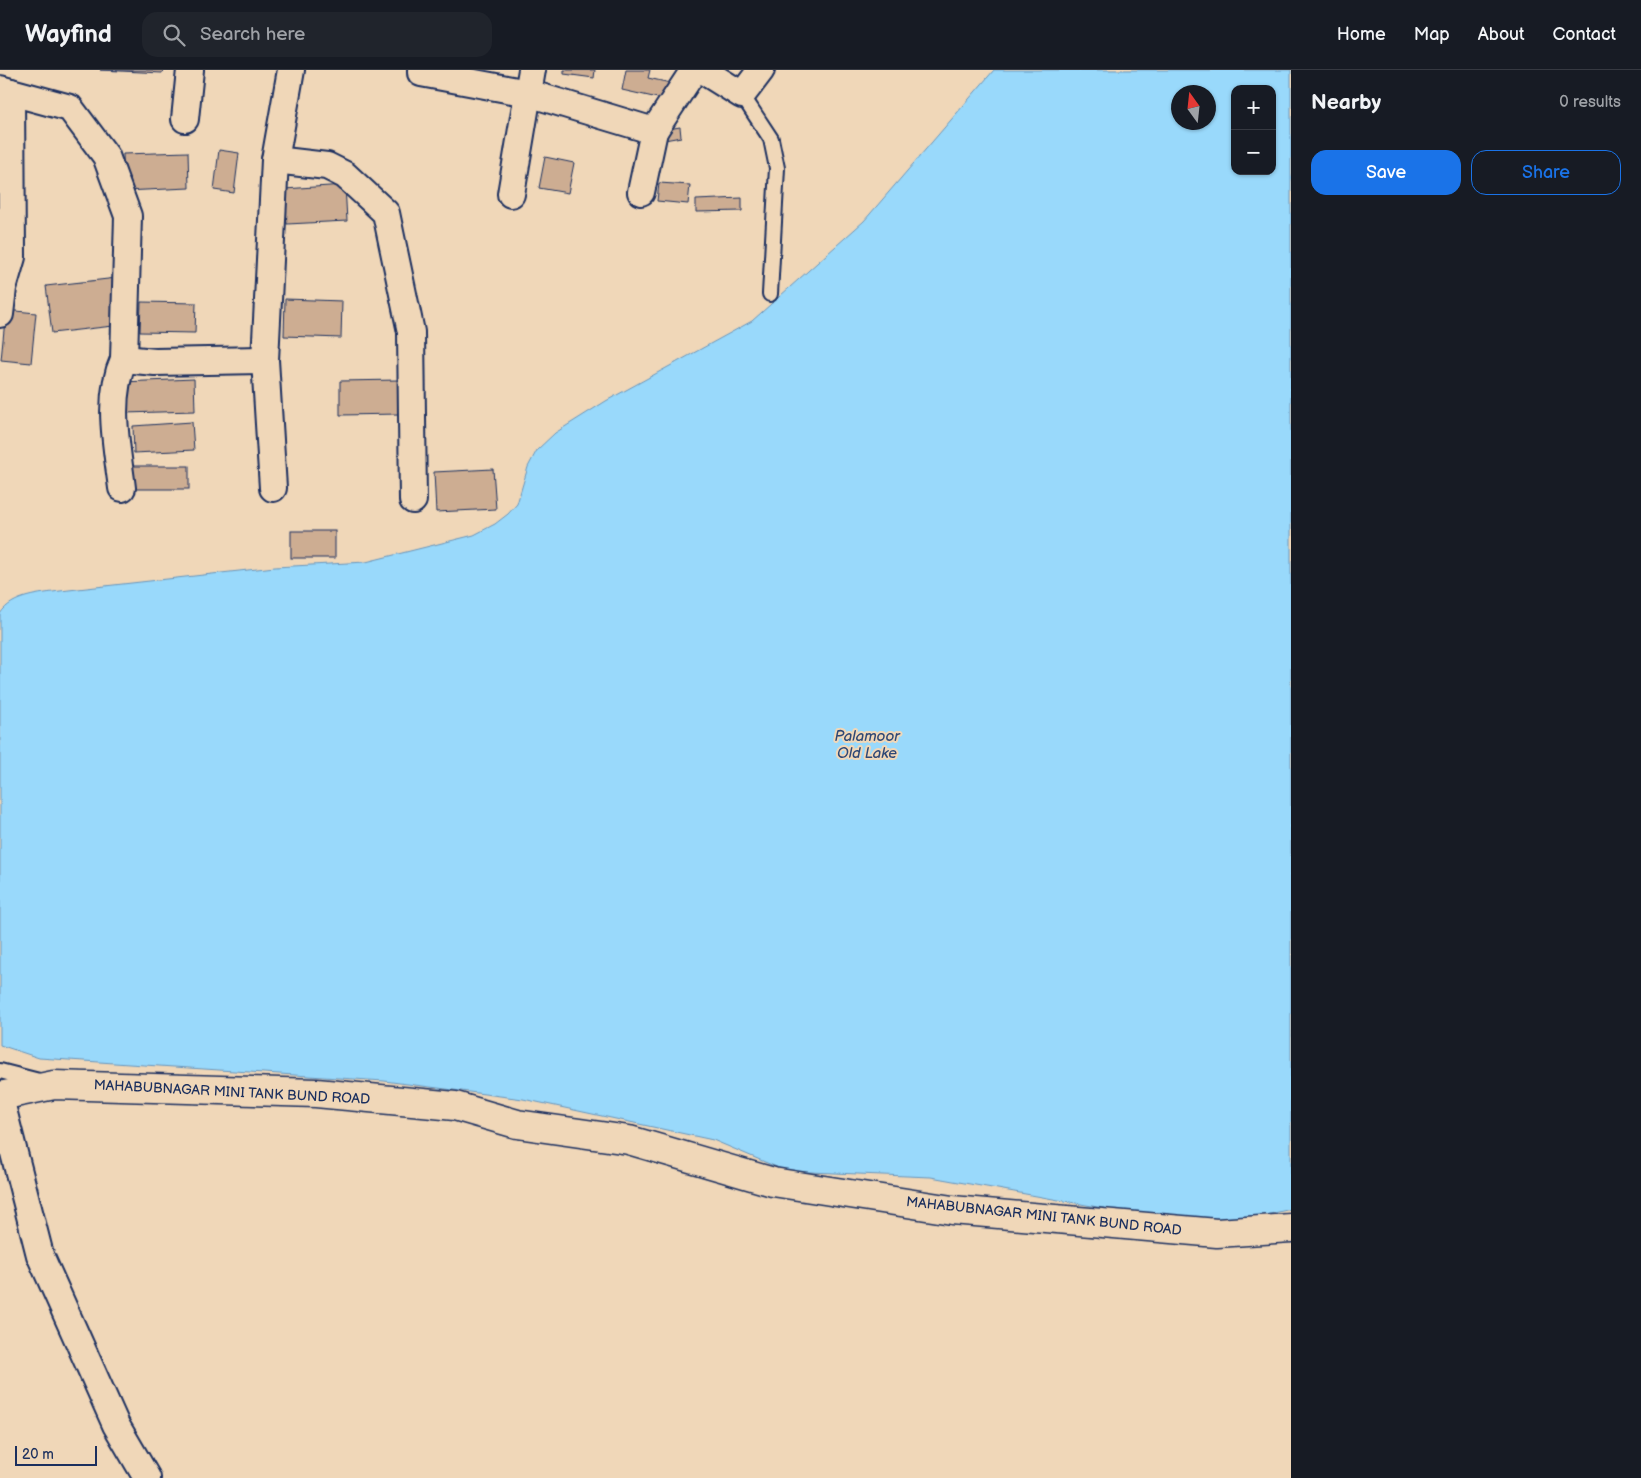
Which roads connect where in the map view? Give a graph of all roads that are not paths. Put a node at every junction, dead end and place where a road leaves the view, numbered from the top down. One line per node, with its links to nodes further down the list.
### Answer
1 (190, 70): 10 (street)
2 (291, 70): 12 (street)
3 (694, 70): 11 (street)
4 (702, 70): 9 (street)
5 (761, 70): 9 (street)
6 (415, 71): 7 (street)
7 (530, 81): 11 (street); 14 (street)
8 (6, 90): 16 (street); 17 (street)
9 (742, 95): 15 (lane)
10 (185, 119)
11 (654, 131): 13 (street)
12 (275, 160): 18 (street); 21 (street)
13 (641, 192)
14 (510, 194)
15 (770, 294)
16 (0, 314)
17 (124, 359): 18 (street); 19 (street)
18 (265, 360): 20 (street)
19 (122, 488)
20 (272, 488)
21 (414, 500)
22 (0, 1071): 23 (lane)
23 (54, 1085): 24 (street, MAHABUBNAGAR MINI TANK BUND ROAD); 25 (street, MAHABUBNAGAR MINI TANK BUND ROAD)
24 (0, 1097): 26 (street)
25 (1291, 1228)
26 (148, 1478)

